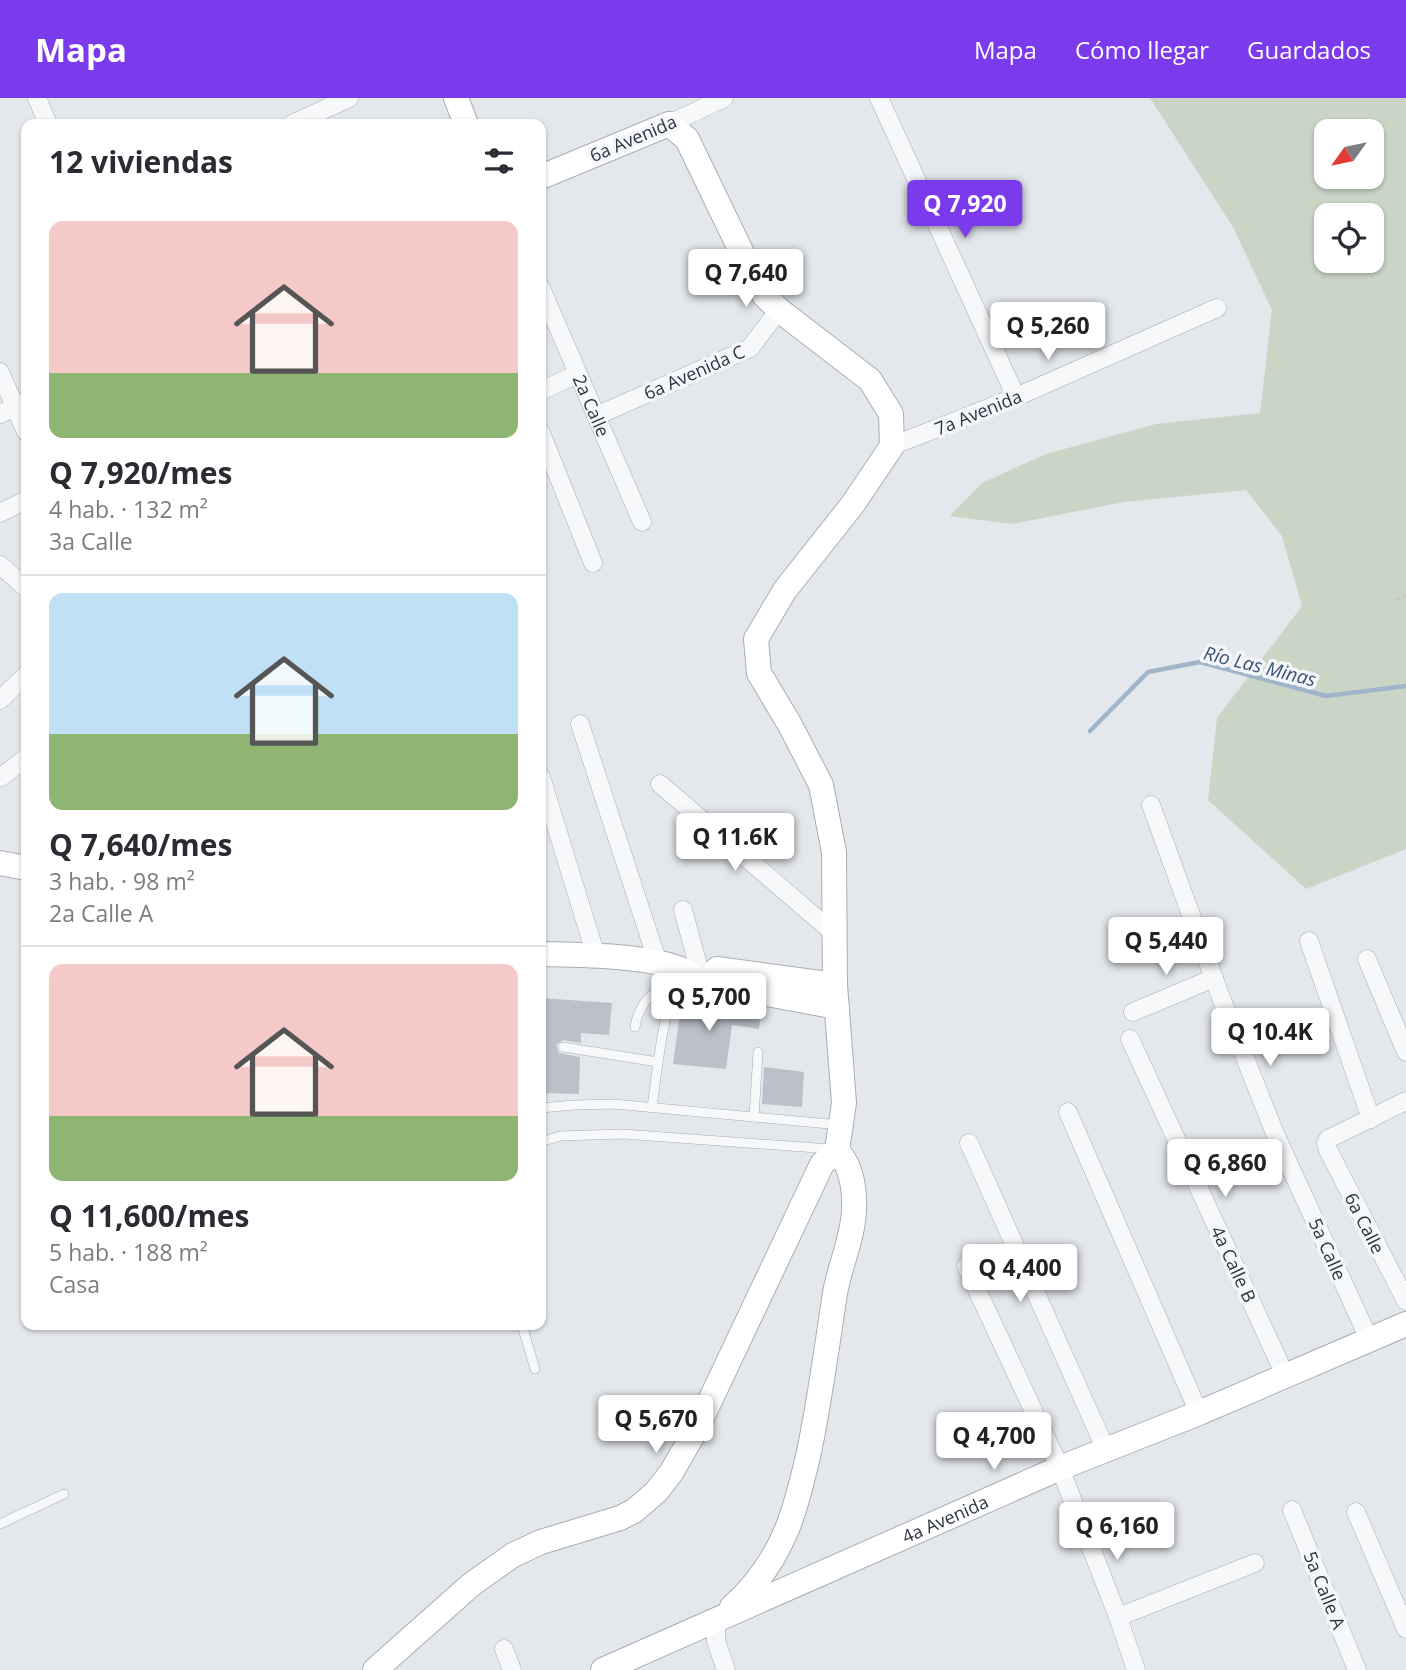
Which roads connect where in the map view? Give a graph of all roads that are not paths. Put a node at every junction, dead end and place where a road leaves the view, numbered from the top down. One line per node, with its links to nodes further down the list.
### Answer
1 (37, 98): 6 (street)
2 (349, 98): 7 (street)
3 (456, 98): 8 (street)
4 (722, 98): 9 (street, 6a Avenida)
5 (879, 98): 17 (street)
6 (46, 119)
7 (303, 119)
8 (465, 119)
9 (669, 124): 10 (street, 6a Avenida); 13 (street)
10 (546, 175)
11 (546, 300): 15 (street, 2a Calle)
12 (1217, 308): 17 (street, 7a Avenida)
13 (779, 310): 19 (street, 6a Avenida C); 21 (street)
14 (0, 372): 18 (street)
15 (578, 374): 16 (street); 19 (street, 2a Calle)
16 (546, 389)
17 (1016, 397): 21 (street, 7a Avenida)
18 (14, 407)
19 (596, 416): 24 (street, 2a Calle)
20 (546, 446): 25 (street)
21 (892, 446): 40 (street)
22 (21, 502): 23 (street)
23 (0, 513)
24 (642, 522)
25 (593, 563)
26 (0, 565): 27 (street)
27 (21, 584)
28 (21, 680): 29 (street)
29 (0, 700)
30 (580, 724): 44 (street)
31 (21, 762): 32 (street)
32 (1, 777)
33 (660, 784): 40 (street)
34 (546, 793): 42 (street)
35 (1152, 806): 45 (street, 5a Calle)
36 (0, 863): 37 (street)
37 (21, 867)
38 (683, 910): 44 (street)
39 (1309, 941): 60 (street)
40 (835, 944): 46 (street); 47 (street)
41 (546, 954): 42 (street)
42 (596, 956): 44 (street)
43 (1367, 959): 53 (street)
44 (678, 969): 46 (street); 47 (street); 49 (lane); 54 (lane)
45 (1214, 978): 48 (street); 69 (street, 5a Calle)
46 (804, 981): 47 (street)
47 (836, 996): 61 (street)
48 (1133, 1012)
49 (635, 1027)
50 (1130, 1039): 71 (street, 4a Calle B)
51 (563, 1046): 54 (lane)
52 (758, 1052): 59 (lane)
53 (1406, 1052)
54 (658, 1062): 57 (lane)
55 (1406, 1101): 60 (street)
56 (546, 1107): 57 (lane)
57 (652, 1108): 59 (lane)
58 (1068, 1112): 72 (street)
59 (754, 1117): 61 (lane)
60 (1371, 1119): 66 (street, 6a Calle)
61 (842, 1125): 64 (street)
62 (546, 1140): 64 (lane)
63 (969, 1143): 73 (street)
64 (837, 1150): 81 (street); 85 (street)
65 (966, 1266): 74 (street)
66 (1406, 1301)
67 (1406, 1324): 69 (street, 4a Avenida)
68 (524, 1330): 70 (lane)
69 (1369, 1339): 71 (street, 4a Avenida)
70 (535, 1368)
71 (1285, 1376): 72 (street, 4a Avenida)
72 (1199, 1413): 73 (street, 4a Avenida)
73 (1106, 1450): 74 (street, 4a Avenida)
74 (1060, 1468): 80 (street); 81 (street, 4a Avenida)
75 (64, 1493): 78 (lane)
76 (1292, 1510): 89 (street, 5a Calle A)
77 (1356, 1512): 82 (street)
78 (0, 1524)
79 (1255, 1563): 80 (street)
80 (1118, 1617): 84 (street)
81 (716, 1621): 87 (street, 4a Avenida); 88 (street)
82 (1406, 1629)
83 (503, 1650): 86 (street)
84 (1132, 1669)
85 (375, 1670)
86 (512, 1670)
87 (603, 1670)
88 (726, 1670)
89 (1357, 1670)

